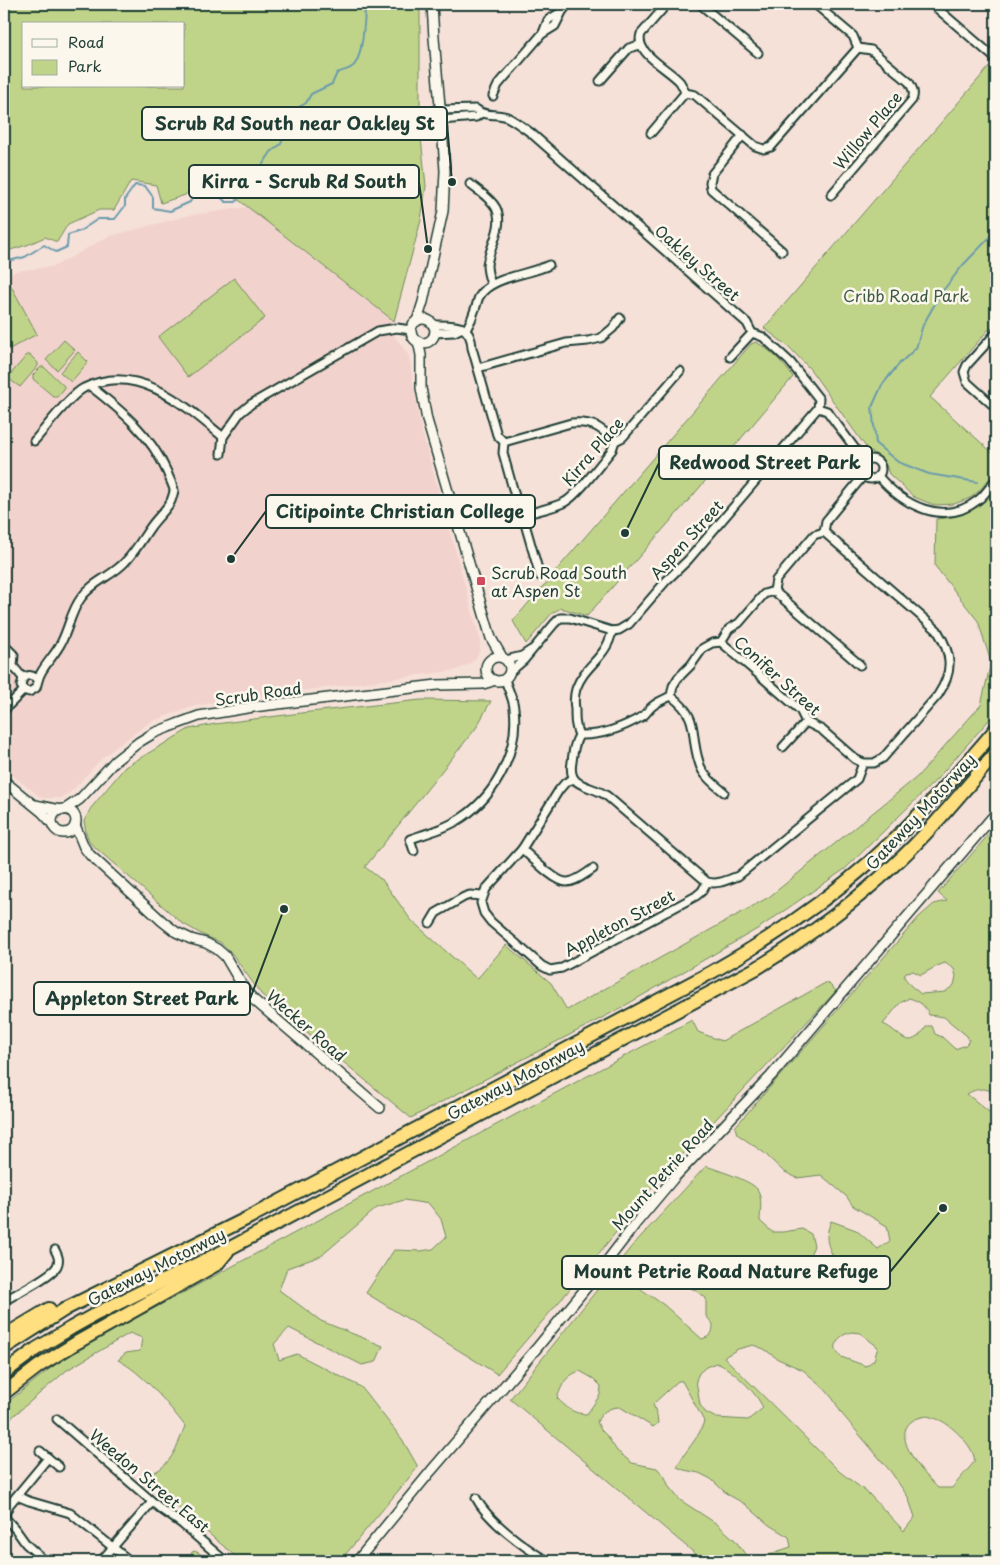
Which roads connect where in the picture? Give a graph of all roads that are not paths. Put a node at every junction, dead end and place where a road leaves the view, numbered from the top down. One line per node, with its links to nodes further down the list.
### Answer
1 (432, 4): 14 (street)
2 (568, 4): 13 (street)
3 (667, 4): 7 (street)
4 (700, 4): 9 (street)
5 (816, 4): 8 (street)
6 (932, 4): 10 (street)
7 (640, 45): 11 (street); 12 (street)
8 (858, 48): 16 (street); 18 (street, Willow Place)
9 (758, 54)
10 (996, 59)
11 (600, 81)
12 (685, 93): 15 (street); 16 (street)
13 (493, 96)
14 (441, 115): 23 (street); 26 (street, Oakley Street)
15 (652, 133)
16 (743, 135): 19 (street)
17 (470, 184): 21 (street)
18 (830, 195)
19 (782, 251)
20 (549, 265): 21 (street)
21 (491, 284): 24 (street)
22 (620, 318): 30 (street)
23 (427, 324): 24 (street); 25 (street); 28 (street)
24 (464, 329): 30 (street)
25 (411, 330): 28 (street); 35 (street)
26 (752, 333): 29 (street); 33 (street, Oakley Street)
27 (996, 333): 34 (street)
28 (423, 341): 49 (street)
29 (730, 357)
30 (478, 368): 38 (street)
31 (680, 371): 36 (street, Kirra Place)
32 (90, 386): 35 (street); 37 (street); 58 (street)
33 (818, 408): 40 (street, Oakley Street); 48 (street, Aspen Street)
34 (996, 408)
35 (223, 437): 39 (street)
36 (615, 441): 38 (street); 44 (street, Kirra Place)
37 (34, 442)
38 (504, 442): 44 (street)
39 (221, 454)
40 (865, 462): 41 (street); 42 (street)
41 (864, 476): 42 (street); 45 (street)
42 (878, 476): 43 (street)
43 (996, 480)
44 (528, 514): 46 (street)
45 (824, 532): 47 (street); 69 (street)
46 (540, 576)
47 (774, 591): 50 (street); 55 (street)
48 (612, 631): 52 (street); 66 (street)
49 (491, 638): 53 (street); 54 (street)
50 (721, 642): 62 (street); 64 (street, Conifer Street)
51 (4, 644): 57 (street)
52 (533, 648): 53 (street); 56 (street)
53 (504, 659): 54 (street); 56 (street)
54 (488, 664): 59 (street); 60 (street)
55 (860, 665)
56 (507, 675): 59 (street); 82 (street)
57 (23, 678): 58 (street); 61 (street)
58 (37, 680): 61 (street)
59 (494, 680): 60 (street, Scrub Road)
60 (469, 683): 73 (street, Scrub Road)
61 (24, 690): 63 (street)
62 (671, 696): 66 (street); 72 (street)
63 (4, 710)
64 (806, 722): 67 (street); 69 (street, Conifer Street)
65 (996, 730): 90 (highway, Gateway Motorway)
66 (579, 735): 70 (street)
67 (783, 747)
68 (996, 753): 88 (highway, Gateway Motorway)
69 (864, 763): 84 (street)
70 (573, 779): 81 (street); 84 (street)
71 (4, 781): 74 (street, Wecker Road)
72 (724, 792)
73 (80, 799): 75 (street, Scrub Road); 77 (street, Scrub Road)
74 (34, 805): 75 (street, Wecker Road); 78 (street, Wecker Road)
75 (62, 810): 77 (street, Wecker Road); 78 (street)
76 (996, 813): 108 (street, Mount Petrie Road)
77 (75, 822): 79 (street); 80 (street, Wecker Road)
78 (52, 823): 79 (street, Wecker Road)
79 (63, 833): 80 (street, Wecker Road)
80 (84, 847): 87 (street, Wecker Road)
81 (522, 849): 83 (street); 85 (street)
82 (414, 851)
83 (593, 869)
84 (707, 882): 85 (street, Appleton Street)
85 (482, 896): 86 (street)
86 (430, 923)
87 (380, 1108)
88 (230, 1248): 94 (highway, Gateway Motorway); 95 (highway)
89 (55, 1250): 91 (street)
90 (95, 1294): 92 (highway); 93 (highway, Gateway Motorway)
91 (4, 1301)
92 (4, 1336)
93 (4, 1348)
94 (4, 1373)
95 (4, 1393)
96 (57, 1419): 102 (street, Weedon Street East)
97 (40, 1451): 98 (street)
98 (48, 1458): 99 (street); 100 (street)
99 (59, 1467)
100 (17, 1496): 103 (street); 104 (street)
101 (476, 1498): 109 (street)
102 (152, 1502): 103 (street); 107 (street, Weedon Street East)
103 (112, 1548): 105 (street); 106 (street)
104 (46, 1561)
105 (101, 1561)
106 (130, 1561)
107 (225, 1561)
108 (357, 1561)
109 (547, 1561)

